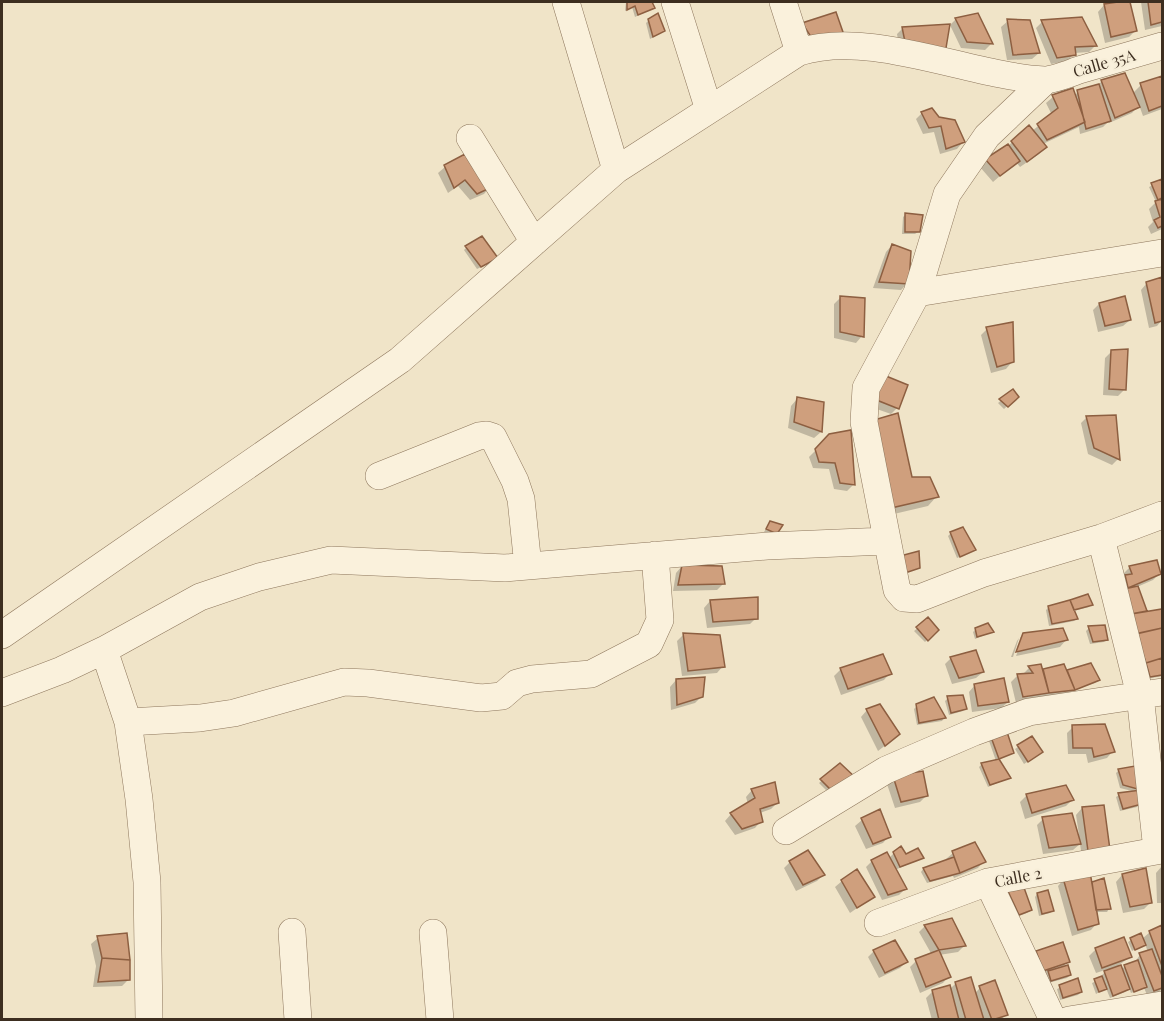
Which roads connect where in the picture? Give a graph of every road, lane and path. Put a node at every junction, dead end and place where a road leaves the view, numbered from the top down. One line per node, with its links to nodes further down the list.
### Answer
1 (566, 2): 9 (street)
2 (675, 2): 7 (street)
3 (783, 2): 5 (street)
4 (1162, 46): 6 (street, Calle 35A)
5 (800, 52): 6 (street); 7 (street)
6 (1046, 80): 12 (street)
7 (709, 110): 9 (street)
8 (471, 138): 10 (street)
9 (616, 170): 10 (street)
10 (534, 242): 19 (street)
11 (1162, 254): 12 (street)
12 (917, 293): 16 (street)
13 (379, 476): 18 (street)
14 (1162, 515): 15 (street)
15 (1101, 538): 16 (street); 22 (street)
16 (886, 541): 17 (street)
17 (655, 555): 18 (street); 23 (street)
18 (528, 566): 20 (street)
19 (2, 635)
20 (104, 650): 21 (street); 23 (street)
21 (2, 693)
22 (1151, 694): 24 (street); 25 (street)
23 (128, 722): 32 (street)
24 (786, 831)
25 (1160, 850): 26 (street, Calle 2)
26 (988, 882): 27 (street, Calle 2); 35 (street)
27 (878, 923)
28 (292, 932): 33 (street)
29 (433, 933): 34 (street)
30 (1162, 1005): 31 (street)
31 (1079, 1018)
32 (149, 1020)
33 (298, 1020)
34 (440, 1020)
35 (1053, 1020)

